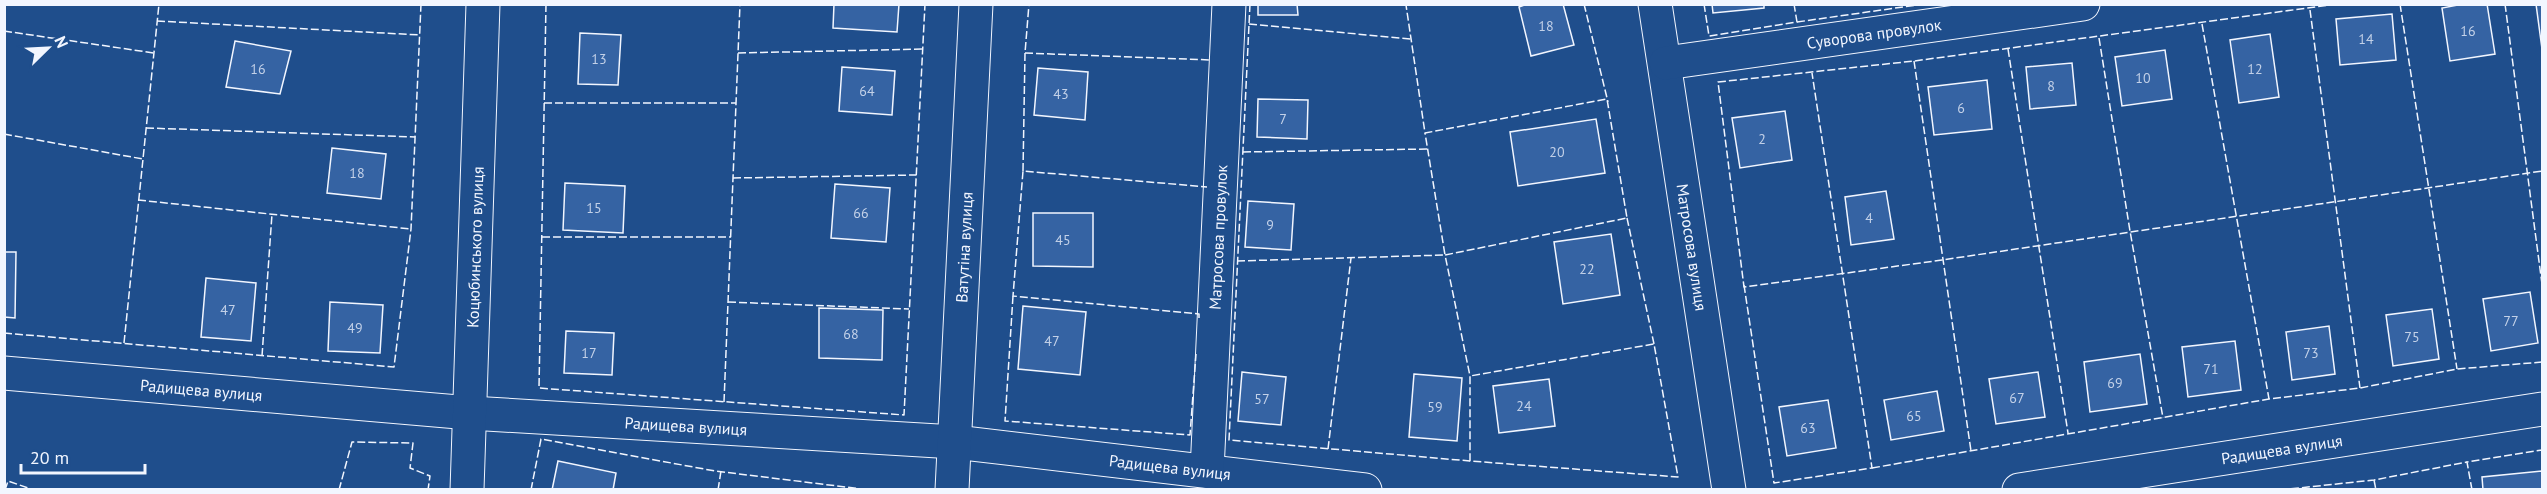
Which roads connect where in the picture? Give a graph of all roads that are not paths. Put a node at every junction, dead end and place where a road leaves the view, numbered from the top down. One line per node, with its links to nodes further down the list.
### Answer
1 (483, 4): 9 (street, Коцюбинського вулиця)
2 (976, 4): 10 (street, Ватутіна вулиця)
3 (1229, 4): 11 (street, Матросова провулок)
4 (1655, 4): 6 (street, Матросова вулиця)
5 (2083, 4): 6 (street, Суворова провулок)
6 (1666, 63): 16 (street, Матросова вулиця)
7 (4, 373): 9 (street, Радищева вулиця)
8 (2542, 409): 17 (street, Радищева вулиця)
9 (470, 413): 10 (street, Радищева вулиця); 12 (street, Коцюбинського вулиця)
10 (955, 442): 11 (street, Радищева вулиця); 13 (street, Ватутіна вулиця)
11 (1207, 471): 14 (street, Радищева вулиця)
12 (467, 489)
13 (952, 489)
14 (1359, 489): 15 (street, Радищева вулиця)
15 (1365, 489)
16 (1729, 489)
17 (2019, 489)

